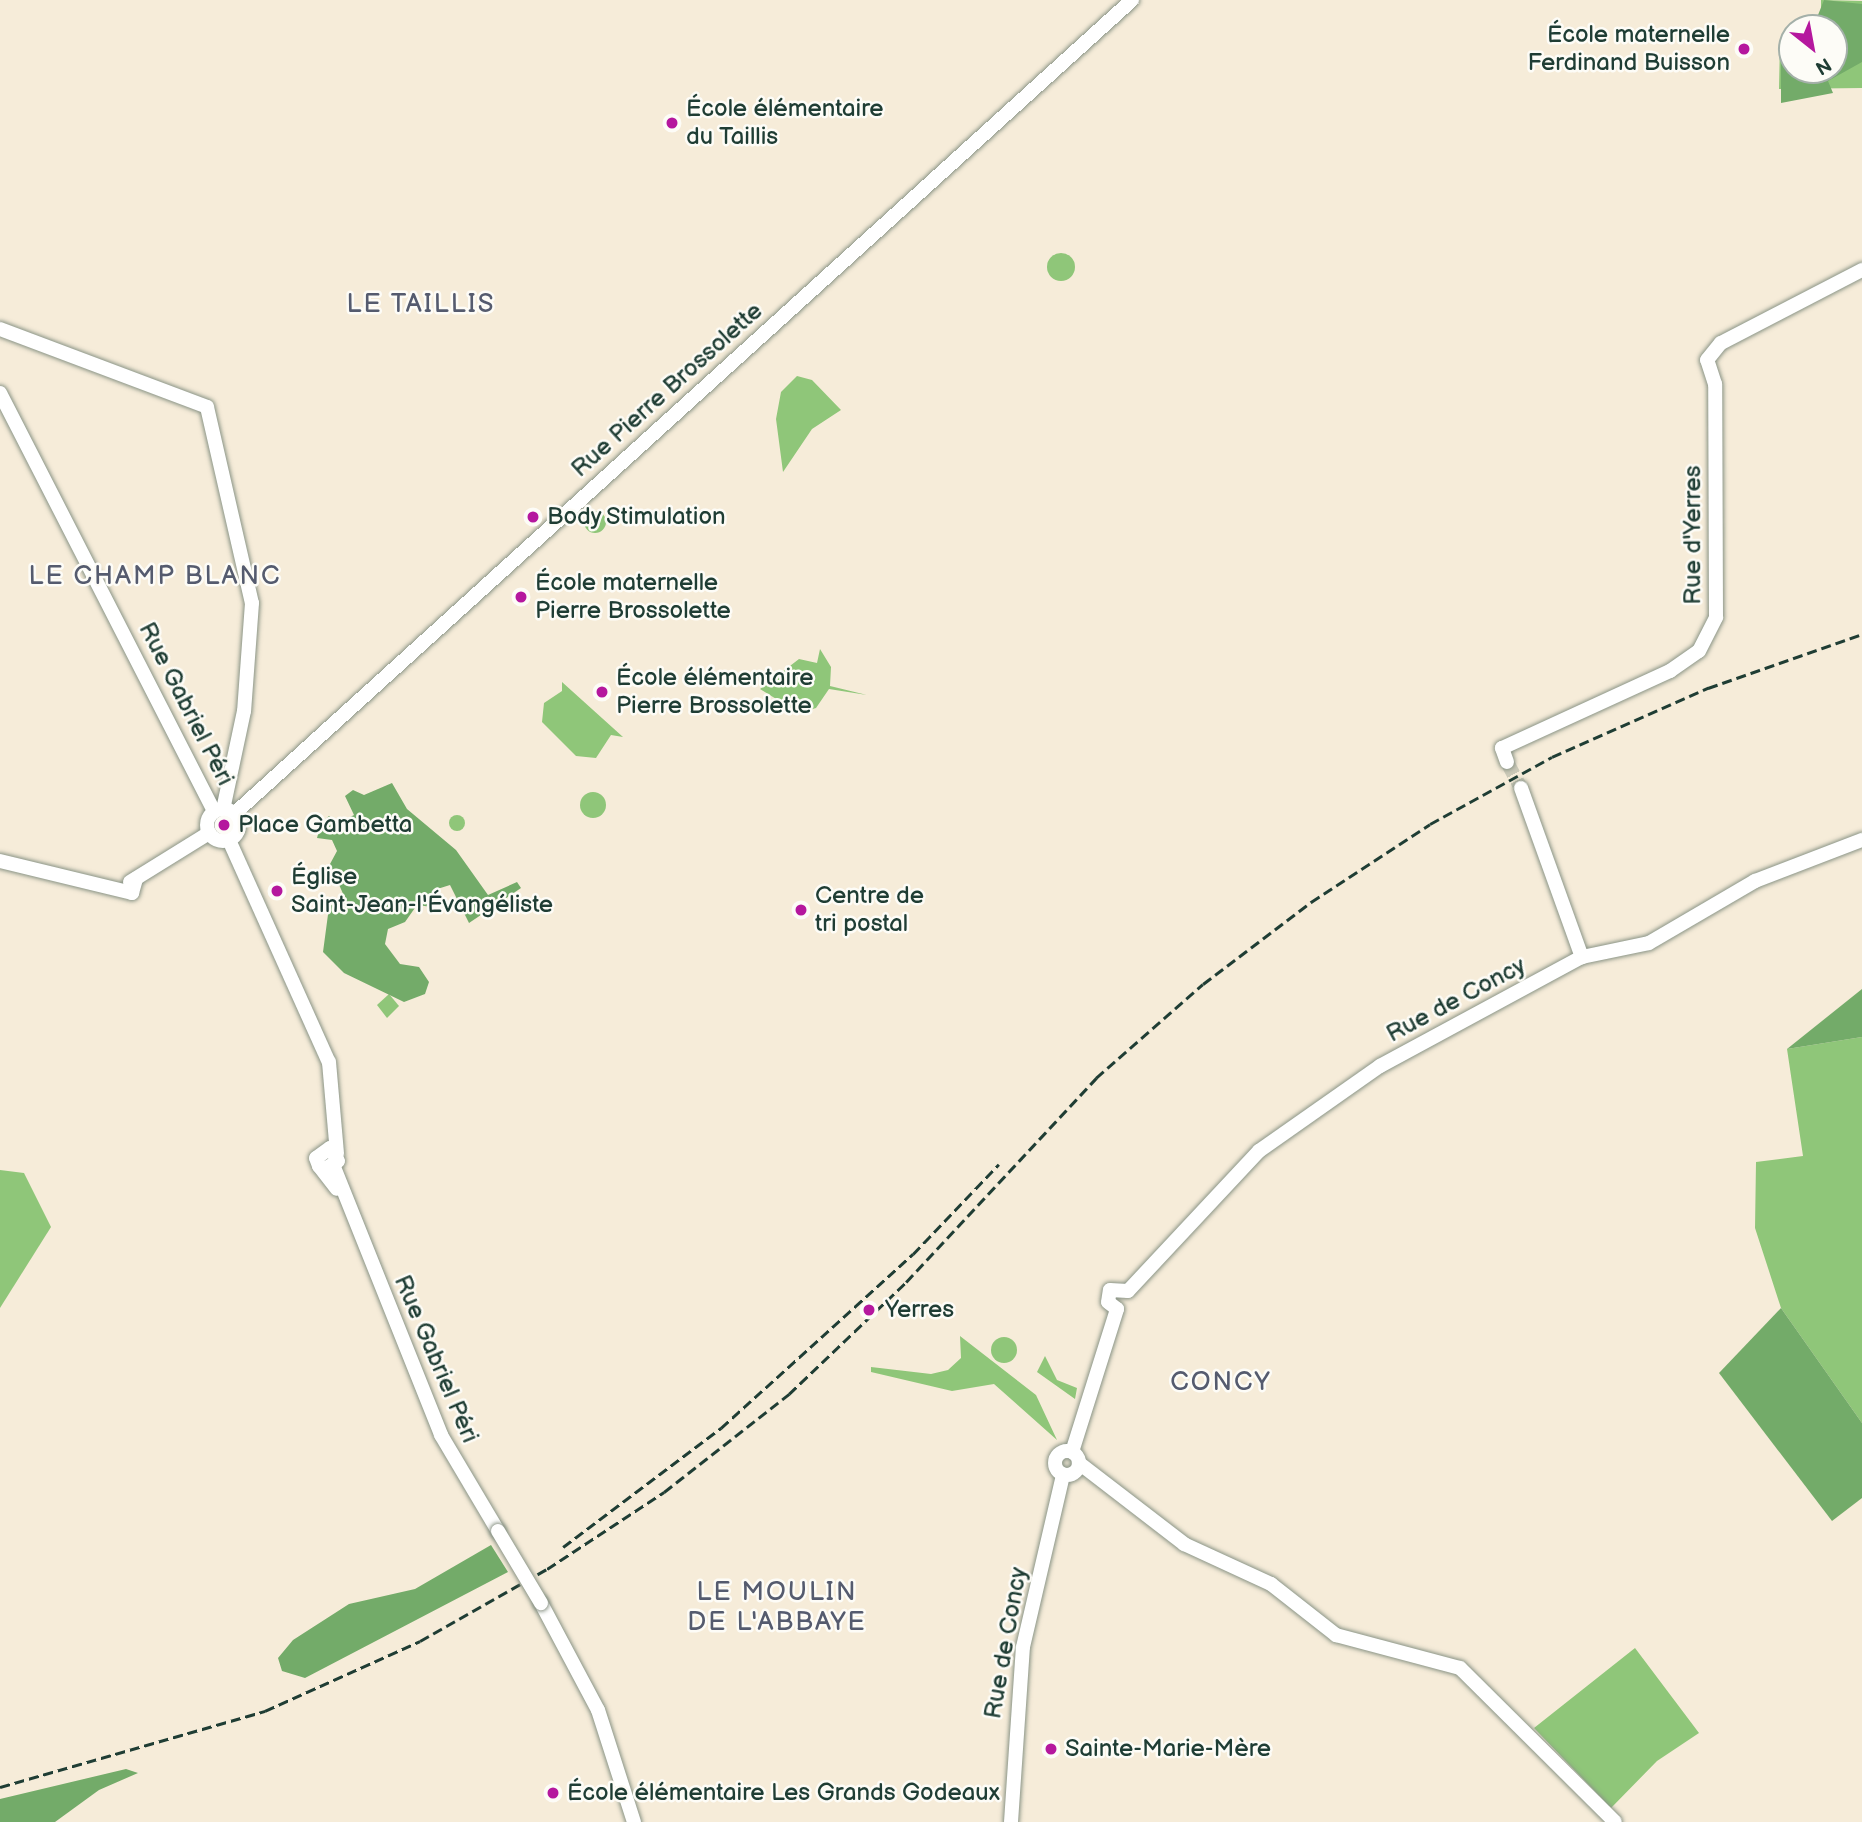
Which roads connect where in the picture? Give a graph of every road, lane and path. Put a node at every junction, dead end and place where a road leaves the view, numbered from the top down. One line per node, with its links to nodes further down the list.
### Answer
1 (1132, 0): 7 (street, Rue Pierre Brossolette)
2 (1862, 270): 5 (street, Rue d'Yerres)
3 (0, 330): 7 (street)
4 (0, 393): 7 (street, Rue Gabriel Péri)
5 (1507, 762)
6 (1521, 788): 12 (street)
7 (224, 812): 8 (street); 9 (street)
8 (209, 833): 9 (street); 11 (street)
9 (229, 840): 15 (street, Rue Gabriel Péri, bridge)
10 (1862, 840): 12 (street, Rue de Concy)
11 (0, 861)
12 (1582, 957): 13 (street, Rue de Concy)
13 (1076, 1457): 14 (street); 14 (street, Rue de Concy); 17 (street)
14 (1063, 1475): 16 (street, Rue de Concy)
15 (634, 1822)
16 (1011, 1822)
17 (1615, 1822)

